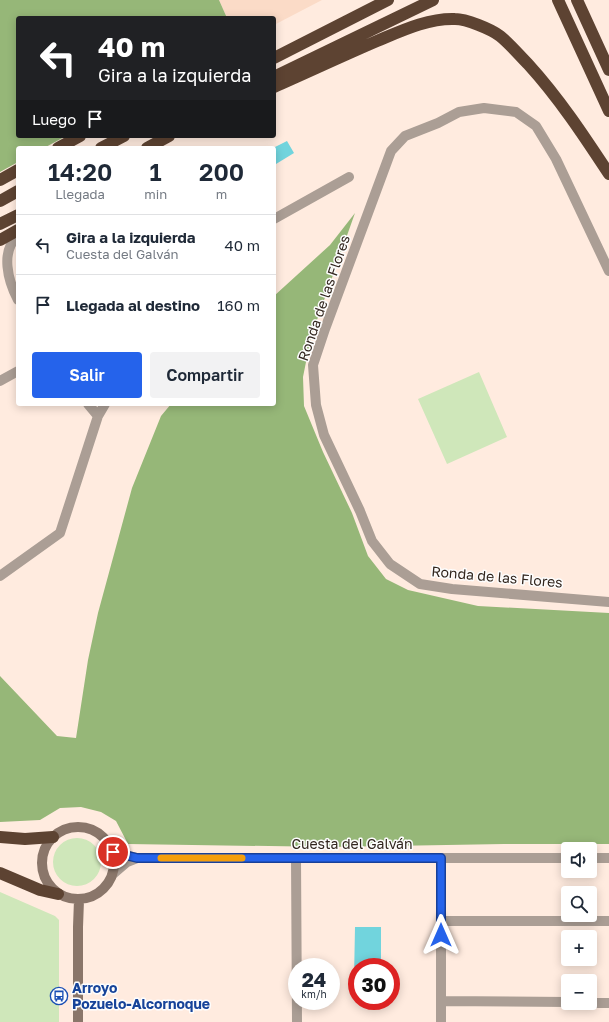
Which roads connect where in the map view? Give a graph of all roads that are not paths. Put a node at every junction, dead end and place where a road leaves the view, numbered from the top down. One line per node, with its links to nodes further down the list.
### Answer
1 (388, 0): 5 (highway)
2 (433, 0): 9 (highway)
3 (558, 0): 11 (highway)
4 (577, 0): 8 (highway)
5 (354, 17): 6 (highway); 7 (highway)
6 (276, 50)
7 (276, 57)
8 (609, 70)
9 (276, 76)
10 (276, 86): 19 (highway)
11 (609, 110)
12 (76, 138): 15 (highway)
13 (120, 138): 16 (highway)
14 (165, 138): 17 (highway)
15 (62, 146)
16 (105, 146)
17 (151, 146)
18 (16, 171): 21 (highway)
19 (609, 174)
20 (349, 177): 25 (street)
21 (0, 180)
22 (16, 192): 23 (highway)
23 (0, 200)
24 (16, 216): 26 (highway)
25 (276, 218)
26 (0, 224)
27 (16, 231): 29 (highway)
28 (16, 237): 32 (street)
29 (0, 240)
30 (609, 271): 40 (street, Ronda de las Flores)
31 (0, 274): 32 (street)
32 (9, 282): 33 (street)
33 (16, 296)
34 (16, 372): 35 (street)
35 (0, 381)
36 (90, 406): 38 (street)
37 (104, 406): 38 (street)
38 (98, 416): 39 (street)
39 (0, 576)
40 (609, 602)
41 (53, 837): 42 (highway); 43 (main road); 52 (main road)
42 (0, 838)
43 (113, 852): 44 (street, Cuesta del Galván); 51 (main road)
44 (137, 858): 45 (street, Cuesta del Galván); 51 (street)
45 (296, 858): 46 (street, Cuesta del Galván); 61 (street)
46 (441, 858): 47 (street, Cuesta del Galván); 54 (street)
47 (561, 858)
48 (597, 858): 49 (street)
49 (609, 858)
50 (0, 873): 52 (highway)
51 (113, 874): 53 (main road)
52 (58, 894): 53 (main road)
53 (79, 900): 60 (main road)
54 (441, 921): 55 (street); 56 (street)
55 (609, 921)
56 (441, 1001): 57 (street); 62 (street)
57 (561, 1002)
58 (597, 1003): 59 (street)
59 (609, 1003)
60 (78, 1022)
61 (297, 1022)
62 (441, 1022)

